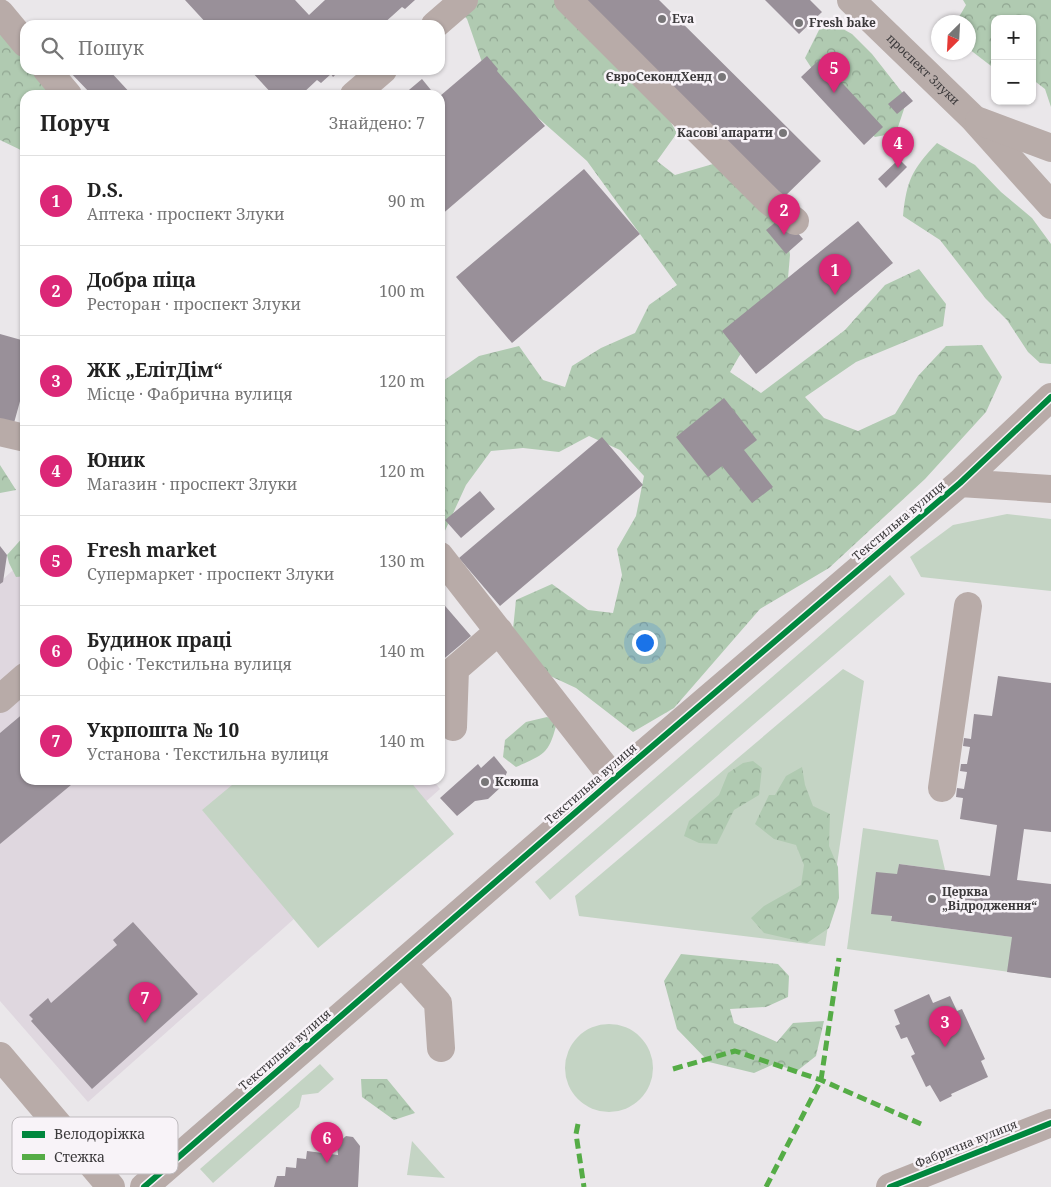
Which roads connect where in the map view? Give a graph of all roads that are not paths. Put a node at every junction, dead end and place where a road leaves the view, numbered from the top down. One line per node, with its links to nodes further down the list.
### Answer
1 (464, 0): 5 (street)
2 (568, 0): 14 (street)
3 (851, 0): 11 (main road, проспект Злуки)
4 (0, 13): 6 (street)
5 (442, 20)
6 (20, 37)
7 (51, 75): 9 (street)
8 (377, 75): 10 (street)
9 (64, 90)
10 (360, 90)
11 (973, 118): 12 (main road, проспект Злуки); 13 (main road, проспект Злуки)
12 (1051, 148)
13 (1051, 205)
14 (795, 221)
15 (1051, 397): 18 (street, Текстильна вулиця)
16 (0, 432): 17 (street)
17 (20, 437)
18 (960, 484): 19 (street, Текстильна вулиця); 26 (street, Текстильна вулиця)
19 (1051, 489)
20 (445, 562): 22 (street)
21 (968, 606): 27 (street)
22 (499, 631): 25 (street); 26 (street)
23 (20, 681): 24 (street)
24 (0, 699)
25 (453, 727)
26 (614, 779): 28 (street, Текстильна вулиця)
27 (942, 788)
28 (402, 963): 29 (street); 33 (street, Текстильна вулиця)
29 (441, 1048)
30 (0, 1056): 31 (street)
31 (52, 1117)
32 (1051, 1123): 38 (street, Фабрична вулиця)
33 (178, 1157)
34 (100, 1174): 36 (street)
35 (159, 1174): 37 (street, Текстильна вулиця)
36 (111, 1187)
37 (144, 1187)
38 (890, 1187)

